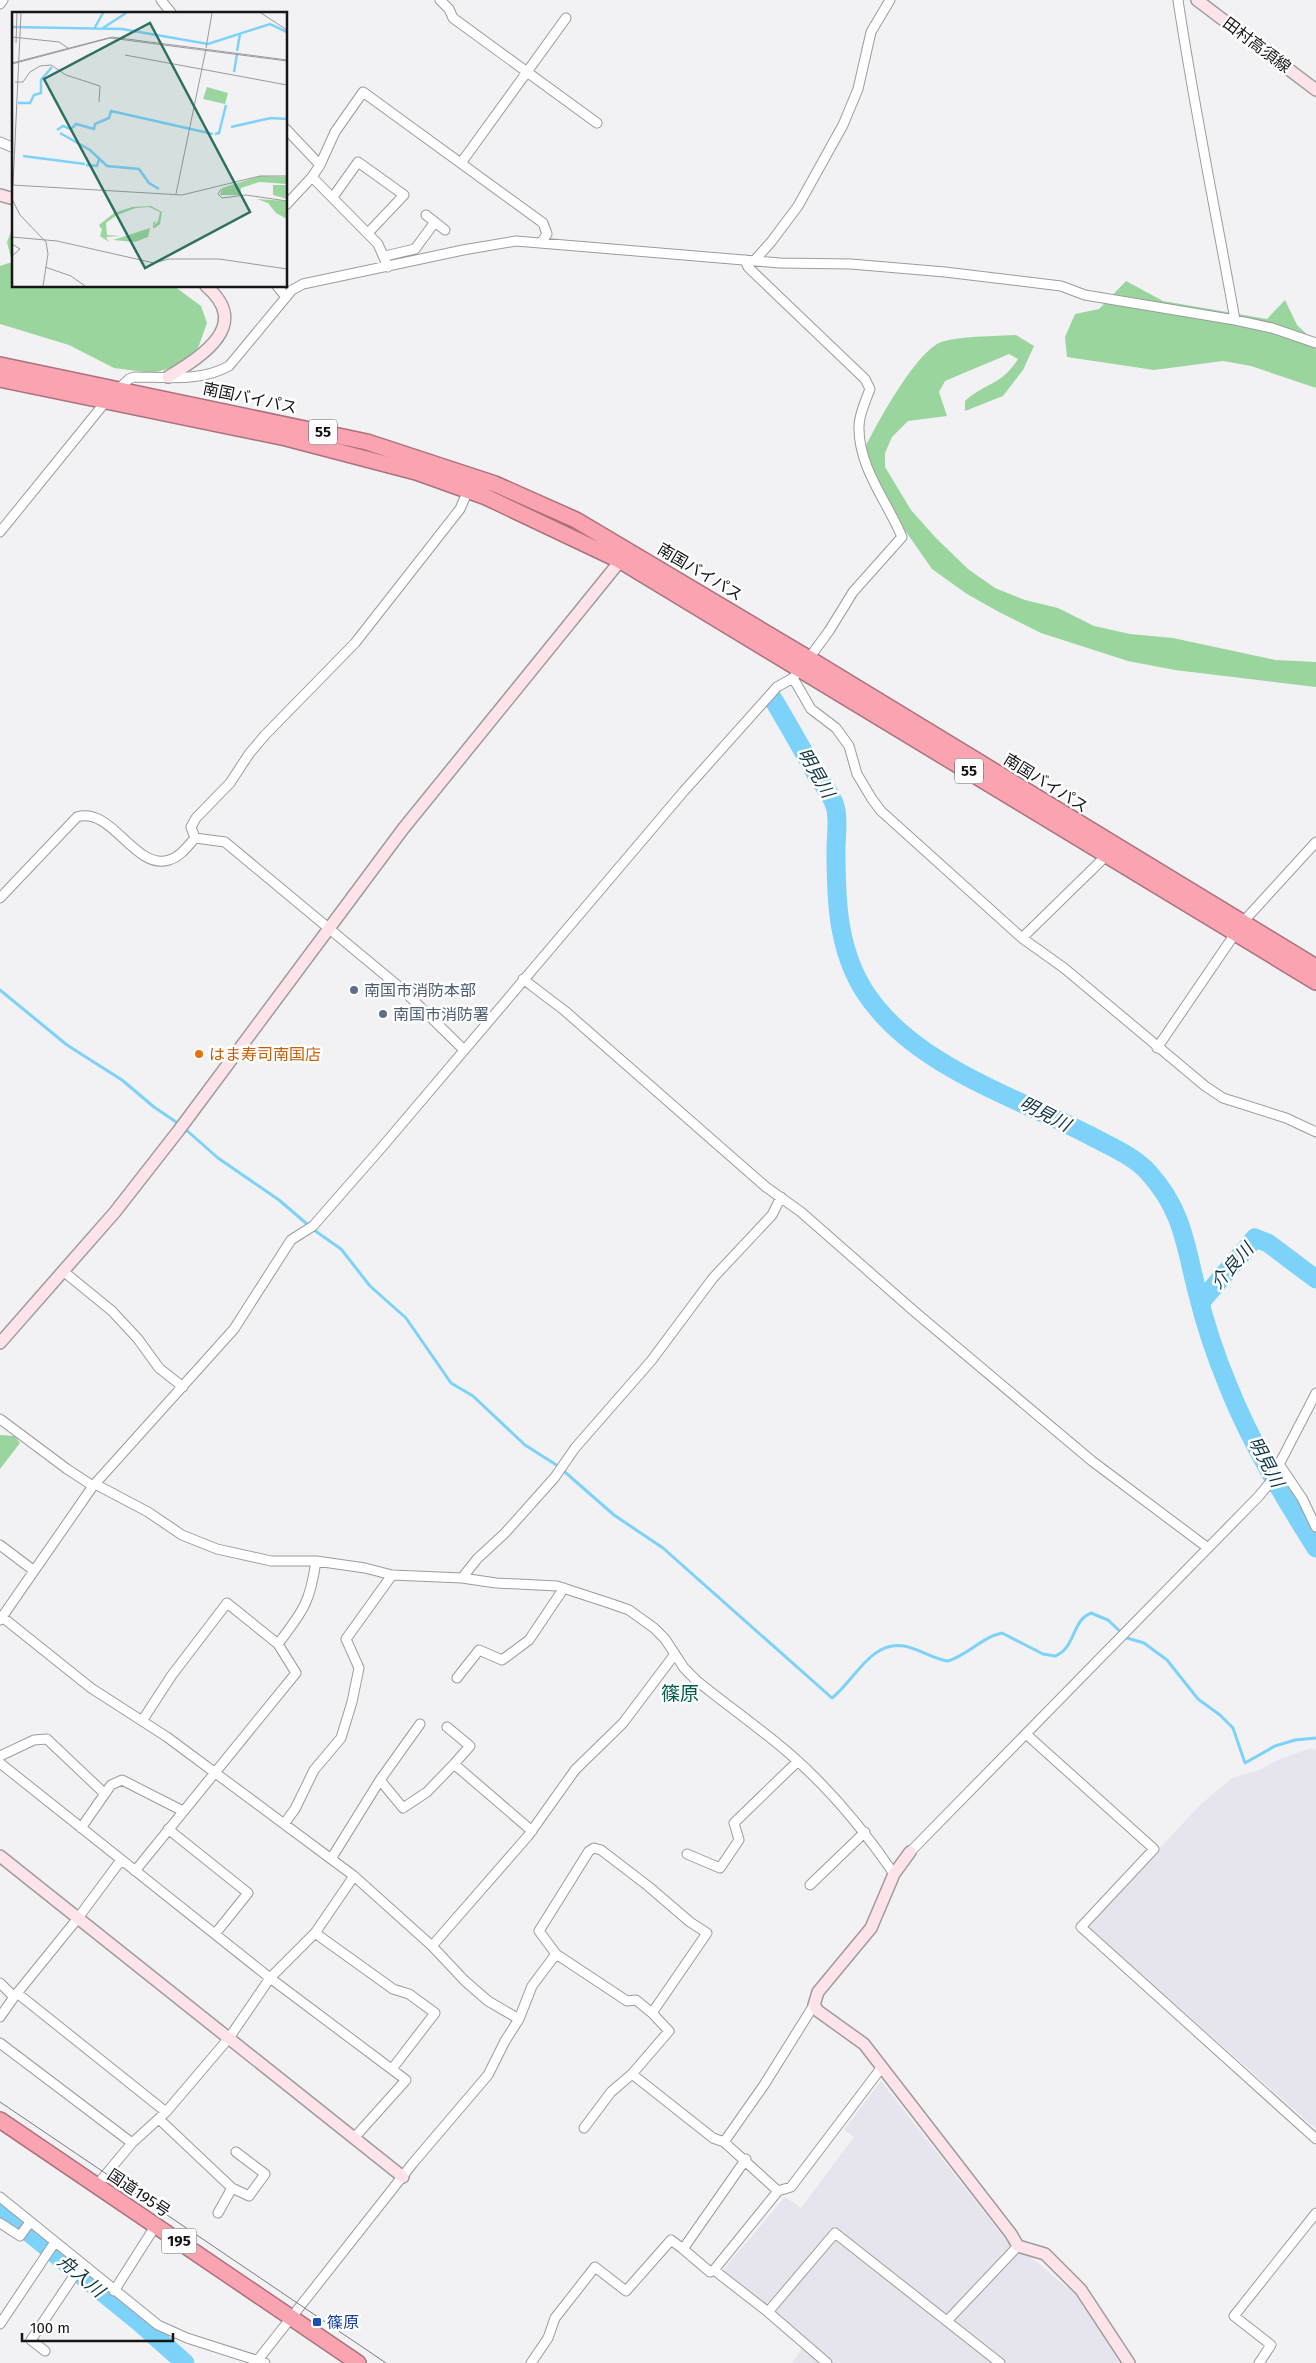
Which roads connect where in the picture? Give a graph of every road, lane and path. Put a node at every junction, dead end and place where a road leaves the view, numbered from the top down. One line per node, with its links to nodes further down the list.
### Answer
1 (3, 0): 7 (street)
2 (161, 0): 8 (street)
3 (440, 0): 10 (street)
4 (890, 0): 30 (street)
5 (1178, 0): 35 (street)
6 (1197, 0): 11 (street, 田村高須線)
7 (0, 4)
8 (170, 12)
9 (566, 18): 10 (street)
10 (528, 72): 12 (street); 16 (street)
11 (1316, 90)
12 (597, 123)
13 (288, 131): 17 (street)
14 (0, 142): 15 (street)
15 (12, 147)
16 (461, 163): 17 (street); 27 (street)
17 (320, 165): 18 (street)
18 (312, 177): 20 (street); 22 (street)
19 (0, 195): 21 (street)
20 (333, 198): 26 (street); 26 (street)
21 (12, 199)
22 (288, 203)
23 (426, 215): 24 (street)
24 (435, 222): 25 (street); 28 (street)
25 (445, 230)
26 (368, 233): 28 (street)
27 (541, 243): 29 (street); 31 (street)
28 (385, 256): 31 (street)
29 (744, 260): 30 (street); 45 (street)
30 (754, 261): 35 (street)
31 (388, 267): 34 (street)
32 (208, 288): 38 (street)
33 (279, 288): 34 (street)
34 (286, 297): 38 (street)
35 (1235, 320): 36 (street)
36 (1316, 343)
37 (0, 365): 40 (highway, 南国バイパス / 55)
38 (168, 377): 40 (street)
39 (0, 380): 41 (highway, 南国バイパス / 55)
40 (118, 389): 41 (street); 42 (highway, 南国バイパス / 55)
41 (107, 400): 42 (highway, 南国バイパス / 55); 43 (street)
42 (470, 483): 44 (highway, 南国バイパス / 55); 46 (street)
43 (0, 532)
44 (625, 556): 45 (highway, 南国バイパス / 55); 51 (street)
45 (801, 668): 48 (highway, 南国バイパス / 55); 50 (highway, 南国バイパス / 55); 52 (street); 54 (street)
46 (195, 838): 49 (street); 51 (street)
47 (1316, 842): 50 (street)
48 (1107, 855): 50 (highway, 南国バイパス / 55); 52 (street)
49 (0, 898)
50 (1240, 928): 53 (highway, 南国バイパス / 55); 55 (highway, 南国バイパス / 55); 56 (street)
51 (330, 929): 57 (street); 60 (street)
52 (1022, 938): 56 (street)
53 (1316, 967)
54 (523, 979): 57 (street); 59 (street)
55 (1316, 982)
56 (1158, 1048): 58 (street)
57 (464, 1050): 62 (street)
58 (1316, 1132)
59 (781, 1197): 69 (street); 73 (street)
60 (63, 1271): 61 (street); 62 (street)
61 (0, 1343)
62 (183, 1387): 66 (street)
63 (1316, 1393): 65 (street)
64 (0, 1419): 66 (street)
65 (1278, 1467): 67 (street); 69 (street)
66 (94, 1485): 70 (street); 71 (street)
67 (1316, 1527)
68 (0, 1545): 71 (street)
69 (1208, 1548): 82 (street)
70 (316, 1561): 72 (street); 76 (street)
71 (33, 1570): 75 (street)
72 (392, 1575): 73 (street); 91 (street)
73 (462, 1578): 74 (street)
74 (564, 1588): 77 (street); 78 (street)
75 (1, 1618): 79 (street)
76 (278, 1644): 79 (street); 87 (street)
77 (675, 1654): 84 (street); 94 (street)
78 (457, 1678)
79 (142, 1721): 87 (street)
80 (420, 1724): 88 (street)
81 (447, 1727): 86 (street)
82 (1026, 1734): 96 (street); 126 (street)
83 (0, 1756): 89 (street)
84 (798, 1762): 95 (street); 97 (street)
85 (0, 1763): 92 (street)
86 (454, 1764): 88 (street); 94 (street)
87 (214, 1772): 90 (street); 91 (street)
88 (380, 1780): 99 (street)
89 (104, 1794): 90 (street); 92 (street)
90 (183, 1811): 93 (street)
91 (284, 1824): 99 (street)
92 (81, 1828): 100 (street)
93 (168, 1829): 101 (street); 107 (street)
94 (532, 1831): 108 (street)
95 (865, 1832): 102 (street); 104 (street)
96 (910, 1852): 102 (street)
97 (687, 1854)
98 (0, 1856): 105 (street)
99 (331, 1859): 103 (street)
100 (121, 1860): 101 (street); 105 (street)
101 (135, 1871): 107 (street)
102 (894, 1874): 113 (street)
103 (354, 1876): 106 (street); 108 (street)
104 (810, 1884)
105 (78, 1918): 112 (street); 117 (street)
106 (315, 1933): 110 (street); 120 (street)
107 (215, 1934): 110 (street)
108 (432, 1946): 116 (street)
109 (556, 1954): 114 (street); 114 (street); 116 (street)
110 (270, 1978): 117 (street); 120 (street)
111 (0, 1983): 112 (street)
112 (15, 1995): 115 (street); 122 (street)
113 (814, 2005): 119 (street); 127 (street)
114 (652, 2013): 121 (street)
115 (0, 2017)
116 (519, 2019): 131 (street)
117 (228, 2038): 122 (street); 125 (street)
118 (0, 2042): 128 (street)
119 (882, 2067): 134 (street); 142 (street)
120 (392, 2069): 125 (street)
121 (632, 2074): 124 (street); 127 (street)
122 (162, 2116): 128 (street); 133 (street)
123 (0, 2120): 132 (highway, 国道195号 / 195)
124 (584, 2128)
125 (354, 2138): 131 (street)
126 (1316, 2139)
127 (724, 2142): 130 (street)
128 (132, 2143): 132 (street)
129 (236, 2152): 133 (street)
130 (746, 2159): 134 (street); 143 (street)
131 (403, 2177): 148 (street)
132 (97, 2185): 140 (highway, 国道195号 / 195)
133 (232, 2188): 136 (street)
134 (778, 2191): 145 (street)
135 (0, 2197): 138 (street)
136 (218, 2213)
137 (1316, 2213): 158 (street)
138 (30, 2222): 139 (street); 141 (street)
139 (0, 2223)
140 (156, 2225): 146 (street); 148 (highway, 国道195号 / 195)
141 (55, 2242): 144 (street); 150 (street)
142 (1018, 2246): 149 (street); 157 (street)
143 (682, 2249): 145 (street); 154 (street)
144 (82, 2264): 146 (street); 151 (street)
145 (714, 2270): 147 (street)
146 (114, 2291): 152 (street)
147 (768, 2312): 149 (street); 155 (street)
148 (290, 2317): 152 (street); 153 (highway, 国道195号 / 195)
149 (947, 2321): 156 (street)
150 (0, 2324)
151 (45, 2351)
152 (261, 2362)
153 (358, 2363)
154 (531, 2363)
155 (828, 2363)
156 (1000, 2363)
157 (1129, 2363)
158 (1259, 2363)

